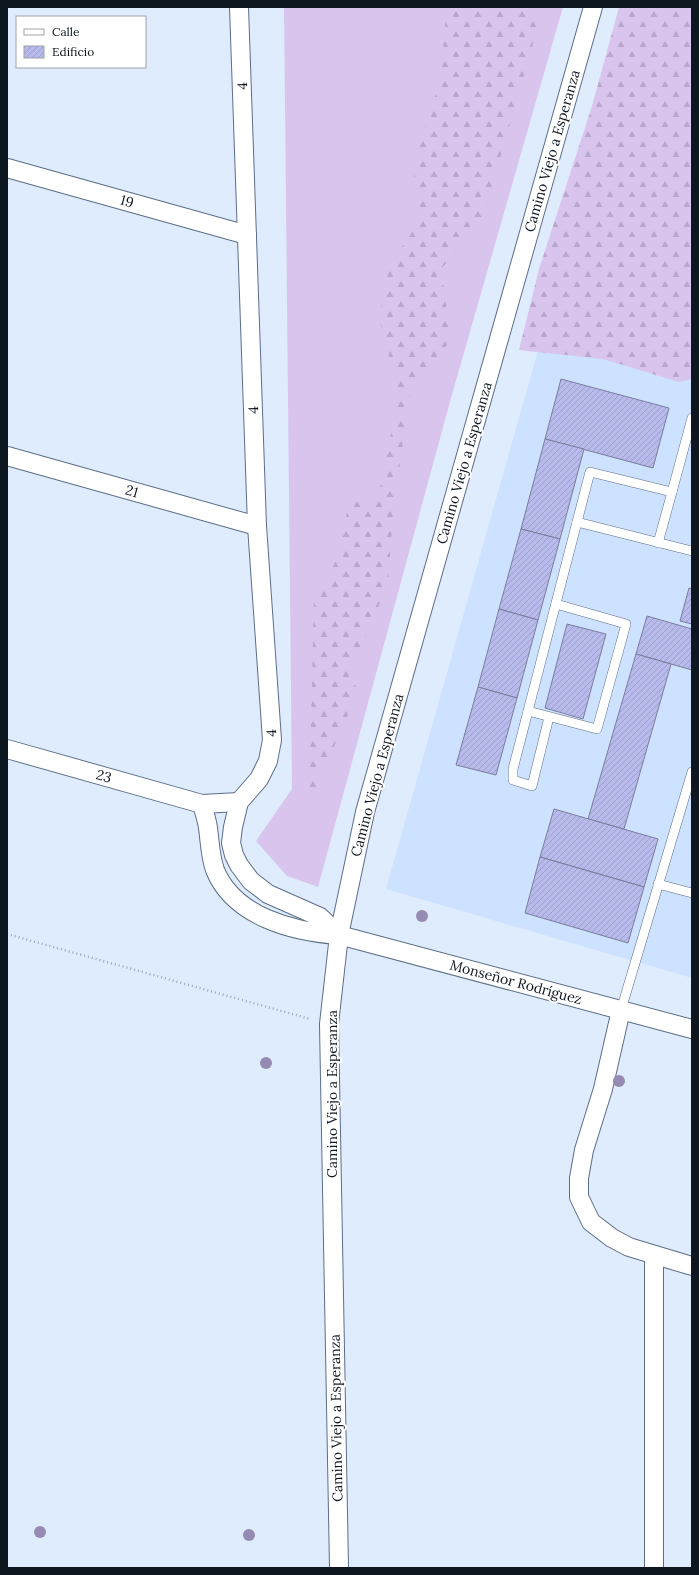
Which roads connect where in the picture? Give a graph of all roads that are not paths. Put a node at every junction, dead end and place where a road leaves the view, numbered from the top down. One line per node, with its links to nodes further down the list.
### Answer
1 (239, 7): 4 (street, 4)
2 (593, 7): 23 (street, Camino Viejo a Esperanza)
3 (7, 168): 4 (street, 19)
4 (247, 235): 9 (street, 4)
5 (692, 418): 7 (lane)
6 (7, 456): 9 (street, 21)
7 (672, 492): 8 (lane); 10 (lane)
8 (577, 522): 10 (lane); 12 (lane)
9 (258, 526): 17 (street, 4)
10 (658, 543): 11 (lane)
11 (692, 551)
12 (556, 604): 13 (lane); 14 (lane)
13 (528, 711): 14 (lane); 14 (lane)
14 (549, 717)
15 (7, 749): 18 (street, 23)
16 (692, 772): 21 (lane)
17 (239, 802): 18 (street, 23); 20 (street)
18 (202, 804): 19 (street, Monseñor Rodríguez)
19 (208, 826): 20 (street); 23 (street, Monseñor Rodríguez)
20 (233, 827): 23 (street)
21 (658, 884): 22 (lane); 24 (lane)
22 (692, 893)
23 (339, 935): 24 (street, Monseñor Rodríguez); 28 (street, Camino Viejo a Esperanza)
24 (621, 1010): 25 (street, Monseñor Rodríguez); 26 (street)
25 (692, 1029)
26 (654, 1256): 27 (street); 29 (street)
27 (692, 1266)
28 (339, 1568)
29 (654, 1568)

